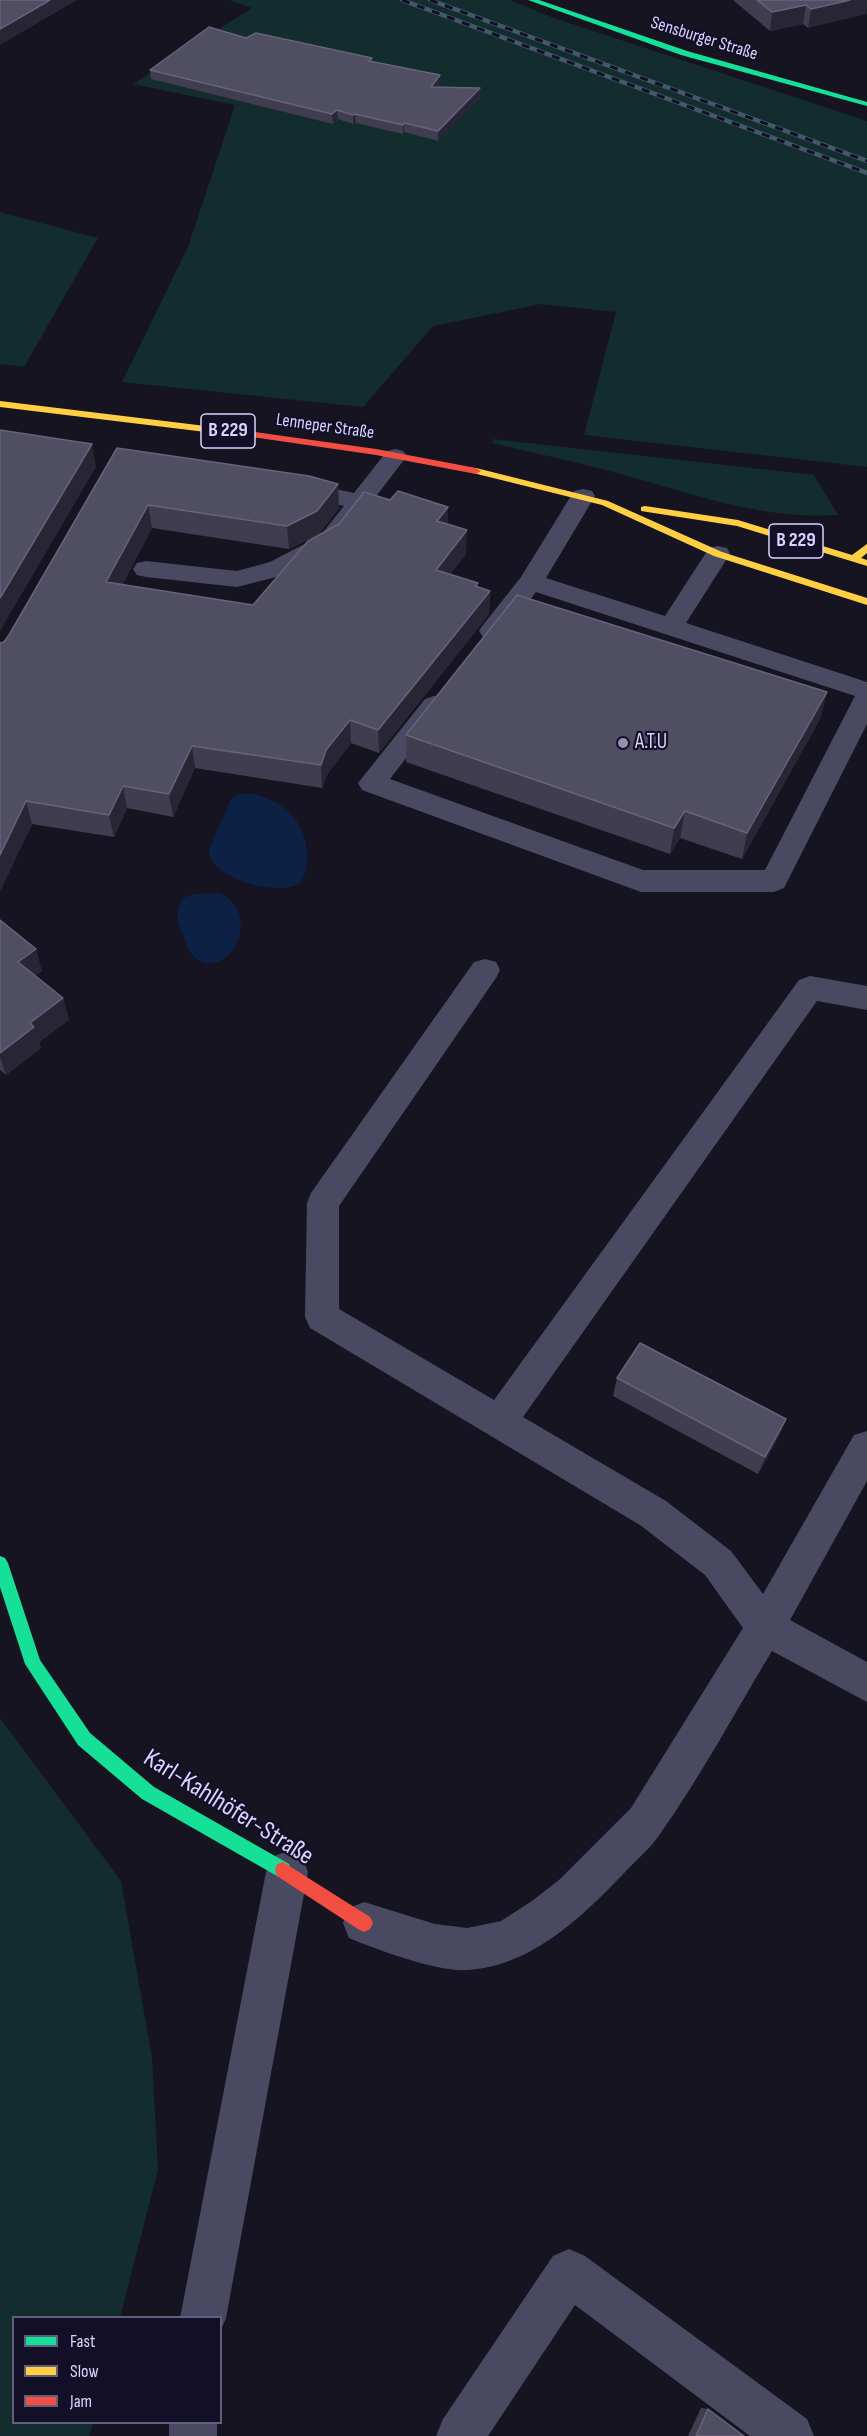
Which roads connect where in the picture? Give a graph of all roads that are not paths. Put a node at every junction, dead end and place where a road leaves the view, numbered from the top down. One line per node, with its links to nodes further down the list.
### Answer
1 (532, 0): 2 (main road, Sensburger Straße)
2 (867, 104)
3 (0, 404): 4 (main road, Lenneper Straße / B 229)
4 (395, 456): 6 (main road, Lenneper Straße / B 229); 7 (lane)
5 (267, 483): 7 (lane)
6 (594, 499): 9 (main road, Lenneper Straße / B 229); 10 (main road, Lenneper Straße / B 229); 12 (lane)
7 (360, 502): 11 (lane)
8 (867, 547): 10 (main road)
9 (718, 554): 13 (main road, Lenneper Straße / B 229); 15 (lane)
10 (860, 561): 13 (main road)
11 (146, 569)
12 (531, 582): 15 (lane); 16 (lane)
13 (828, 589): 14 (main road, B 229)
14 (867, 602)
15 (671, 627): 18 (lane)
16 (473, 655)
17 (452, 683): 19 (lane)
18 (867, 691)
19 (867, 698)
20 (485, 970): 22 (lane)
21 (867, 998): 22 (lane)
22 (499, 1422): 25 (lane)
23 (867, 1447): 25 (lane)
24 (0, 1563): 27 (main road, Karl-Kahlhöfer-Straße)
25 (765, 1627): 26 (lane); 28 (lane)
26 (867, 1683)
27 (287, 1872): 28 (main road, Karl-Kahlhöfer-Straße); 29 (lane)
28 (364, 1923)
29 (203, 2316)
30 (460, 2436): 31 (lane)
31 (790, 2436)

